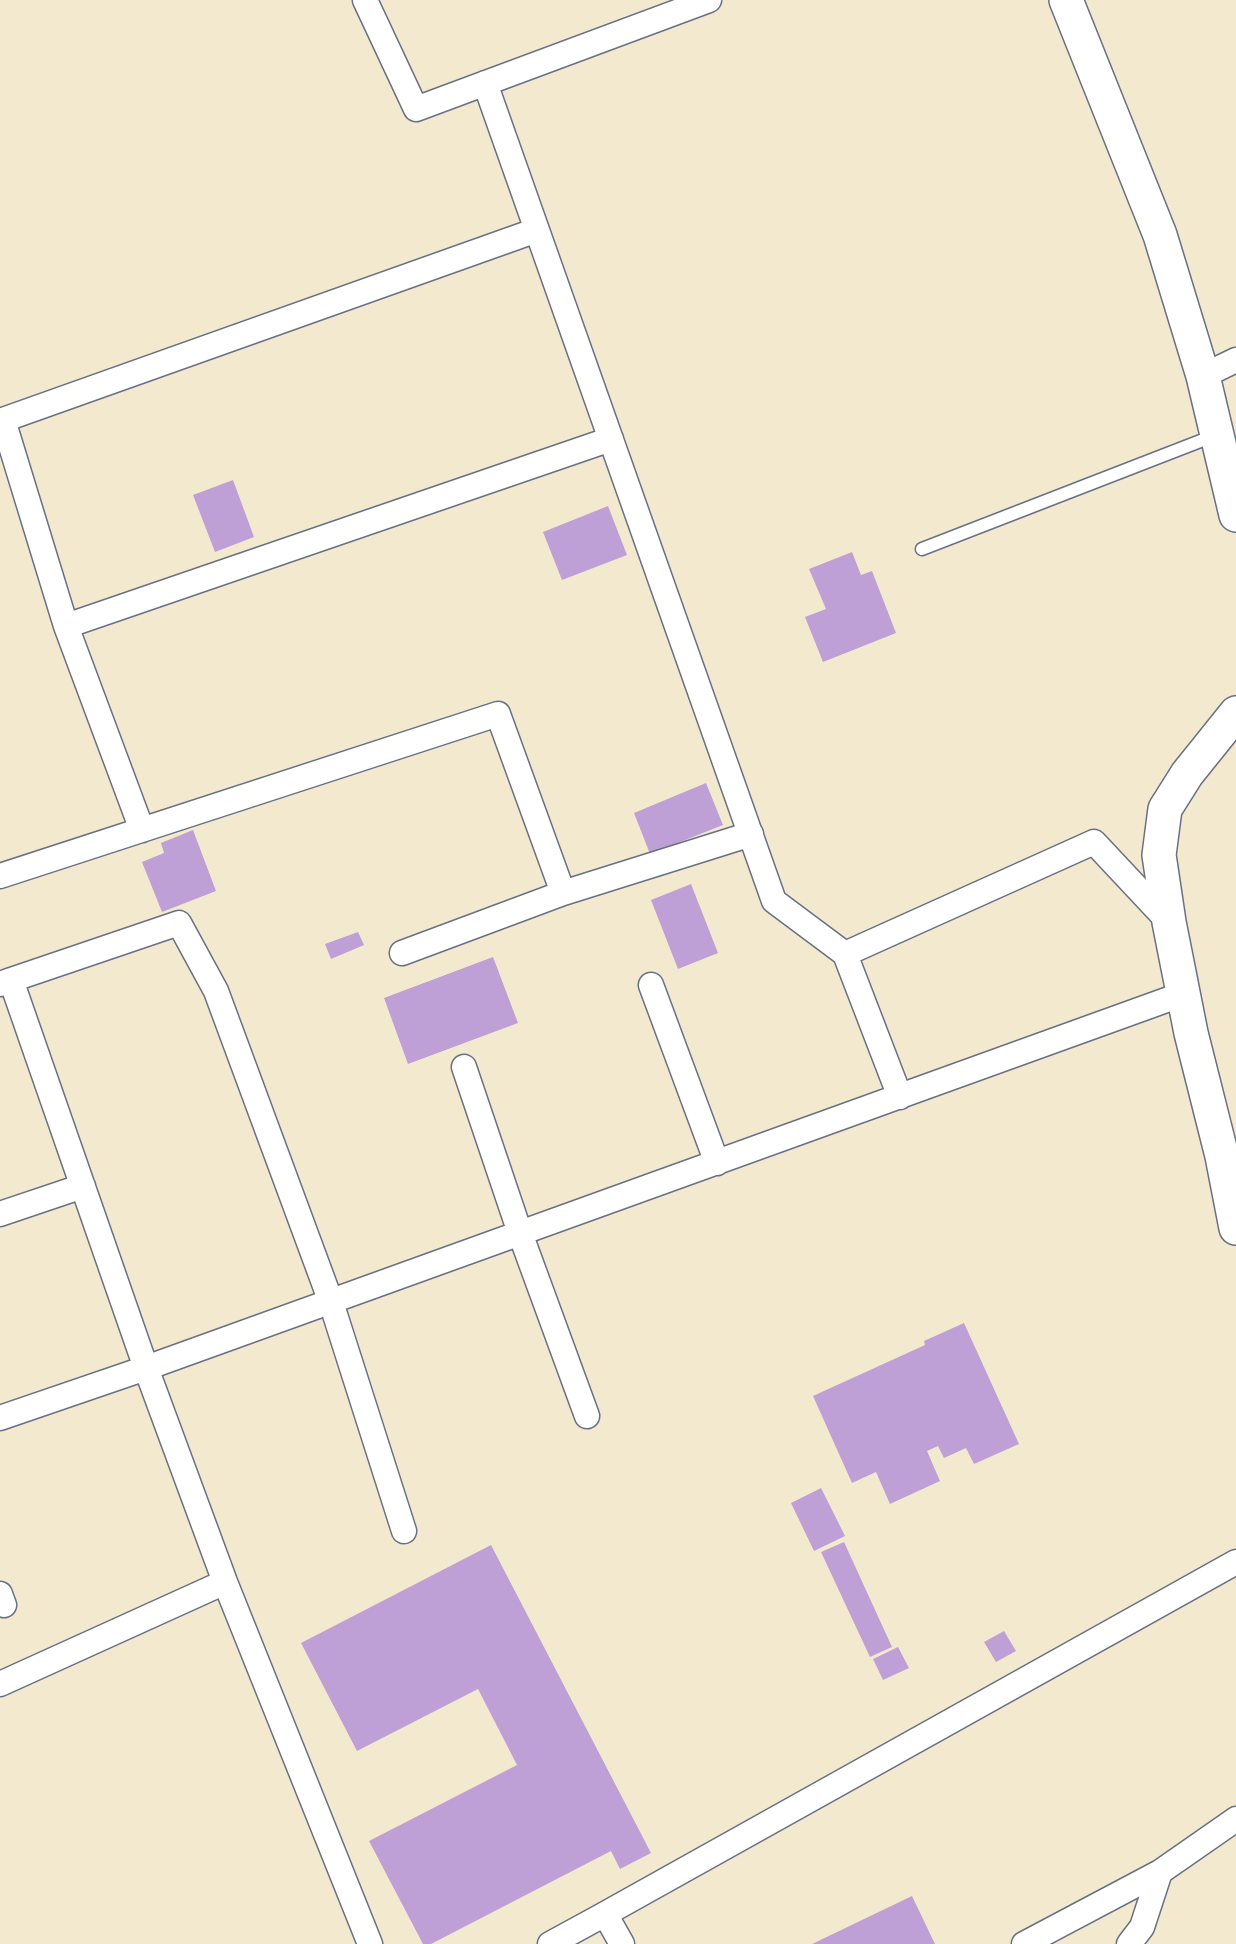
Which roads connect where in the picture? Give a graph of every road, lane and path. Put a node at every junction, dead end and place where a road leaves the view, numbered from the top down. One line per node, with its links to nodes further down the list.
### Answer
1 (365, 0): 4 (street)
2 (709, 0): 4 (street)
3 (1066, 0): 7 (street)
4 (485, 83): 5 (street)
5 (537, 230): 8 (street); 10 (street)
6 (1236, 360): 7 (street)
7 (1203, 376): 9 (street)
8 (2, 420): 13 (street)
9 (1217, 434): 11 (street); 12 (lane)
10 (611, 439): 13 (street); 16 (street)
11 (1236, 516)
12 (922, 549)
13 (66, 626): 15 (street)
14 (1236, 713): 19 (street)
15 (142, 830): 17 (street); 18 (street)
16 (751, 834): 18 (street); 21 (street)
17 (0, 876)
18 (563, 893): 20 (street)
19 (1169, 922): 21 (street); 24 (street)
20 (402, 953)
21 (845, 954): 26 (street)
22 (5, 982): 29 (street); 33 (street)
23 (651, 985): 28 (street)
24 (1183, 994): 26 (street); 27 (street)
25 (464, 1067): 32 (street)
26 (900, 1097): 28 (street)
27 (1229, 1154): 31 (street)
28 (717, 1163): 32 (street)
29 (83, 1186): 30 (street); 34 (street)
30 (0, 1214)
31 (1236, 1228)
32 (520, 1233): 33 (street); 35 (street)
33 (331, 1302): 34 (street); 37 (street)
34 (146, 1368): 36 (street); 39 (street)
35 (587, 1416)
36 (0, 1418)
37 (404, 1531)
38 (1236, 1562): 43 (street)
39 (225, 1582): 40 (street); 44 (street)
40 (0, 1684)
41 (1236, 1819): 42 (street)
42 (1160, 1872): 47 (street); 48 (street)
43 (605, 1914): 45 (street); 46 (street)
44 (370, 1944)
45 (550, 1944)
46 (622, 1944)
47 (1024, 1944)
48 (1129, 1944)

